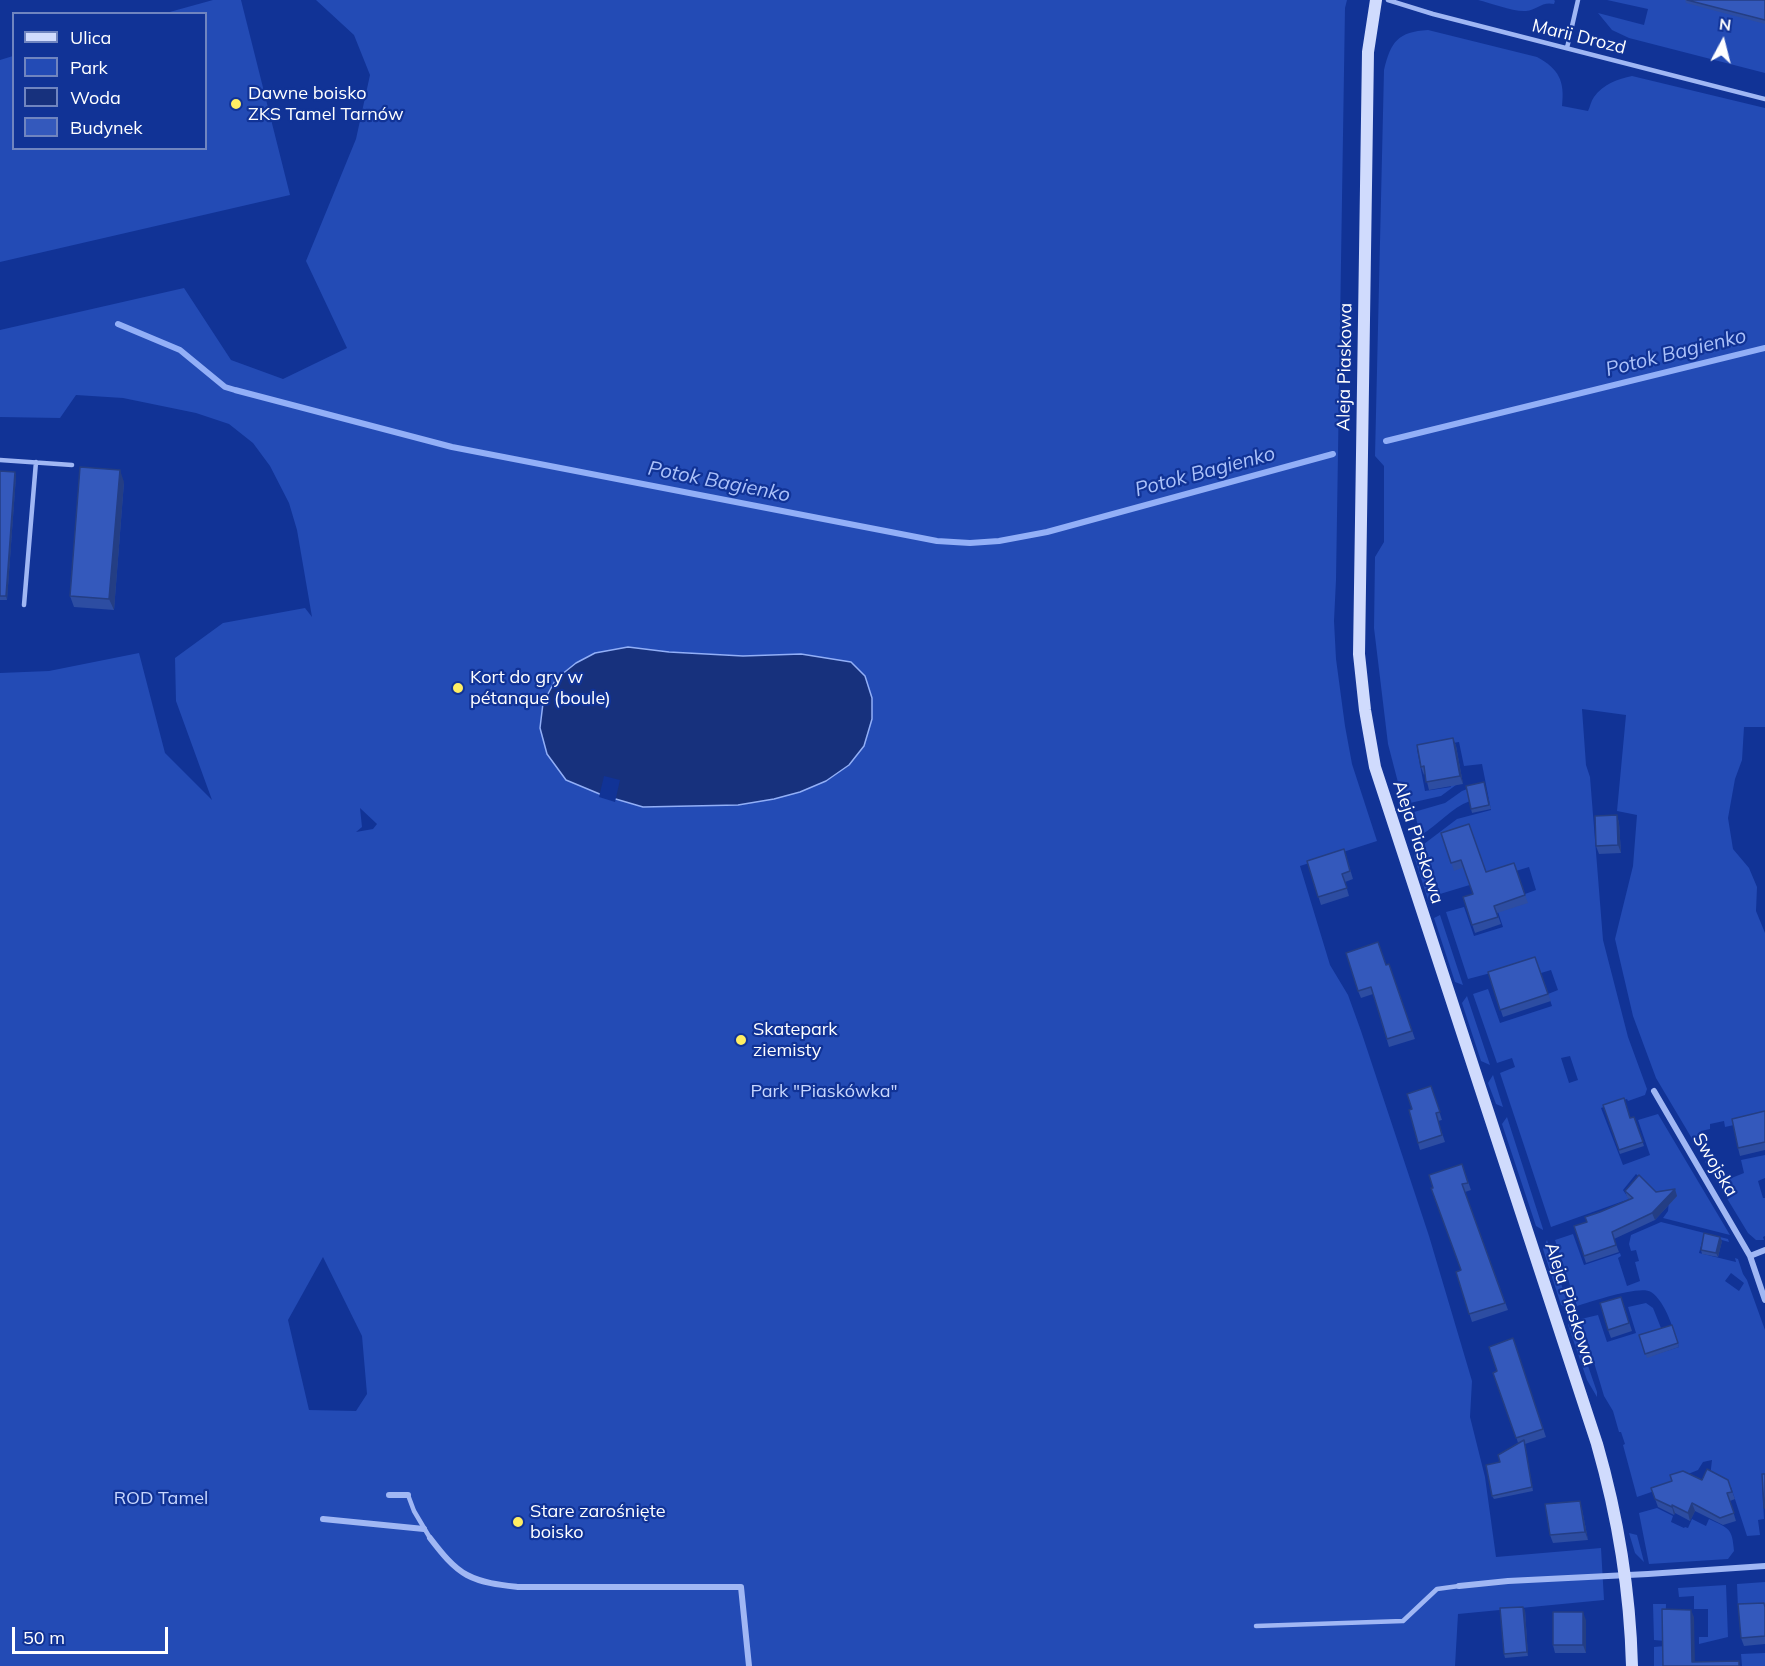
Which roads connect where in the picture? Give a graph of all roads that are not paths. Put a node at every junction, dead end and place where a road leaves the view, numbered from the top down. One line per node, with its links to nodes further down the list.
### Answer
1 (1376, 0): 20 (street, Aleja Piaskowa)
2 (1388, 0): 4 (lane, Marii Drozd)
3 (1578, 0): 4 (lane)
4 (1567, 48): 5 (lane, Marii Drozd)
5 (1765, 99)
6 (0, 460): 7 (lane)
7 (36, 462): 8 (lane); 9 (lane)
8 (72, 465)
9 (24, 605)
10 (1654, 1091): 12 (street, Swojska)
11 (1765, 1250): 12 (street)
12 (1750, 1256): 13 (street, Swojska)
13 (1765, 1300)
14 (389, 1495): 15 (street)
15 (408, 1495): 17 (lane)
16 (323, 1519): 17 (street)
17 (424, 1529): 18 (lane)
18 (430, 1538): 23 (street)
19 (1765, 1566): 20 (street)
20 (1626, 1575): 21 (street); 24 (street, Aleja Piaskowa)
21 (1459, 1586): 22 (lane)
22 (1256, 1626)
23 (749, 1666)
24 (1632, 1666)

